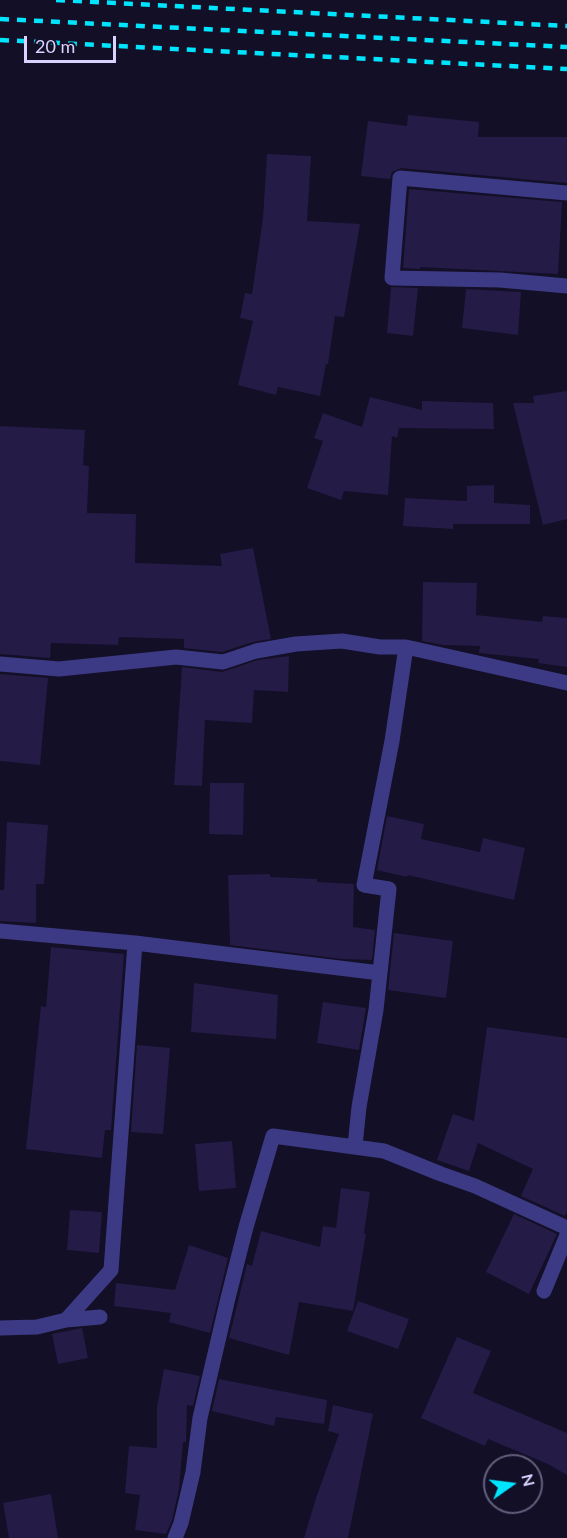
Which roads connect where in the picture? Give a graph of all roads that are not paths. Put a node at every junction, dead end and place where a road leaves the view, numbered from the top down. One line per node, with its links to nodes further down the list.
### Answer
1 (567, 193): 2 (street)
2 (567, 285)
3 (406, 647): 4 (street); 5 (street); 8 (street)
4 (0, 664)
5 (567, 683)
6 (0, 931): 7 (street)
7 (135, 943): 8 (street); 14 (street)
8 (380, 973): 9 (street)
9 (355, 1146): 10 (street); 16 (street)
10 (567, 1228)
11 (567, 1235): 12 (street)
12 (544, 1291)
13 (100, 1317): 14 (street)
14 (66, 1320): 15 (street)
15 (0, 1328)
16 (175, 1538)

